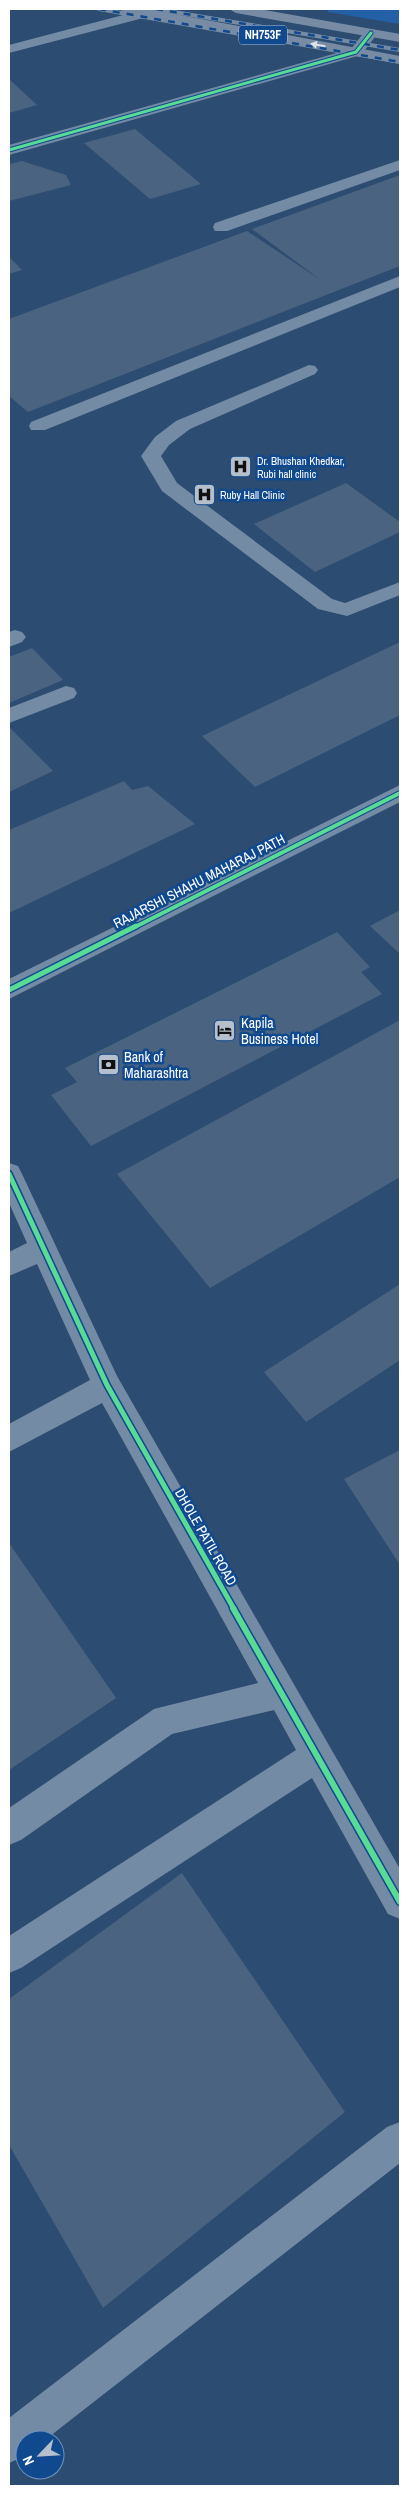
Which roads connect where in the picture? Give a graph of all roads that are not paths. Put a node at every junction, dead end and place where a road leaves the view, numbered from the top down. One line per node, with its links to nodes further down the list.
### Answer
1 (126, 9): 4 (highway, NH753F)
2 (236, 9): 5 (highway, NH753F)
3 (282, 9): 5 (highway)
4 (146, 13): 8 (street); 9 (highway, NH753F, one-way to 4)
5 (302, 21): 6 (highway, NH753F)
6 (370, 33): 7 (highway, NH753F); 9 (street)
7 (400, 38)
8 (9, 49)
9 (356, 52): 10 (highway, NH753F); 11 (street)
10 (400, 60)
11 (9, 150)
12 (400, 165): 13 (street)
13 (222, 227)
14 (400, 281): 16 (street)
15 (309, 370): 17 (street)
16 (38, 426)
17 (400, 588)
18 (66, 692): 19 (street)
19 (9, 716)
20 (400, 793): 21 (street, RAJARSHI SHAHU MAHARAJ PATH)
21 (9, 990)
22 (9, 1174): 23 (street, DHOLE PATIL ROAD)
23 (43, 1248): 24 (street); 25 (street, DHOLE PATIL ROAD)
24 (9, 1265)
25 (107, 1385): 26 (street); 27 (street, DHOLE PATIL ROAD)
26 (12, 1430)
27 (281, 1693): 28 (street, DHOLE PATIL ROAD); 29 (street)
28 (317, 1755): 30 (street, DHOLE PATIL ROAD); 31 (street)
29 (9, 1828)
30 (400, 1902)
31 (9, 1956)
32 (400, 2140): 33 (street)
33 (9, 2444)

